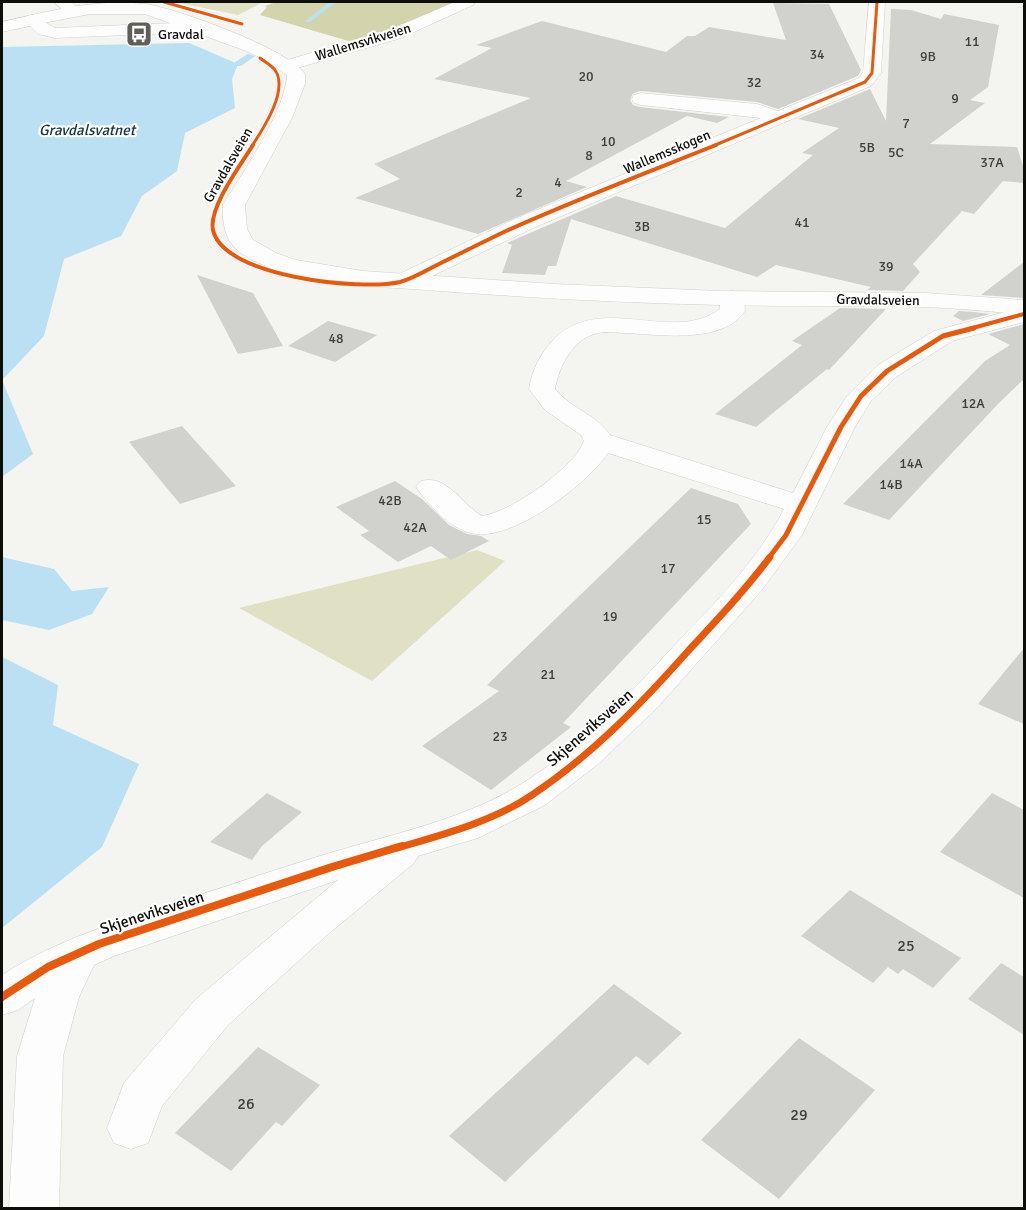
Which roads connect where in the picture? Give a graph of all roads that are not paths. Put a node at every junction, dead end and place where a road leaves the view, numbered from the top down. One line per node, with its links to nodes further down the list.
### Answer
1 (467, 2): 8 (street, Wallemsvikveien)
2 (877, 2): 10 (street, Wallemsskogen)
3 (136, 4): 4 (street); 7 (street)
4 (67, 6): 5 (street)
5 (33, 20): 6 (street); 7 (street)
6 (2, 27)
7 (199, 27): 8 (street)
8 (290, 65): 11 (street, Gravdalsveien)
9 (641, 99): 10 (street, Wallemsskogen)
10 (780, 117): 11 (street, Wallemsskogen)
11 (403, 281): 12 (street, Gravdalsveien)
12 (732, 298): 13 (street, Gravdalsveien); 15 (street)
13 (1024, 307)
14 (1024, 314): 17 (street, Skjeneviksveien)
15 (598, 441): 16 (street); 17 (street)
16 (431, 487)
17 (801, 505): 18 (street, Skjeneviksveien)
18 (411, 844): 19 (street, Skjeneviksveien); 21 (street)
19 (78, 953): 20 (street, Skjeneviksveien); 22 (street)
20 (2, 998)
21 (131, 1128)
22 (34, 1209)

